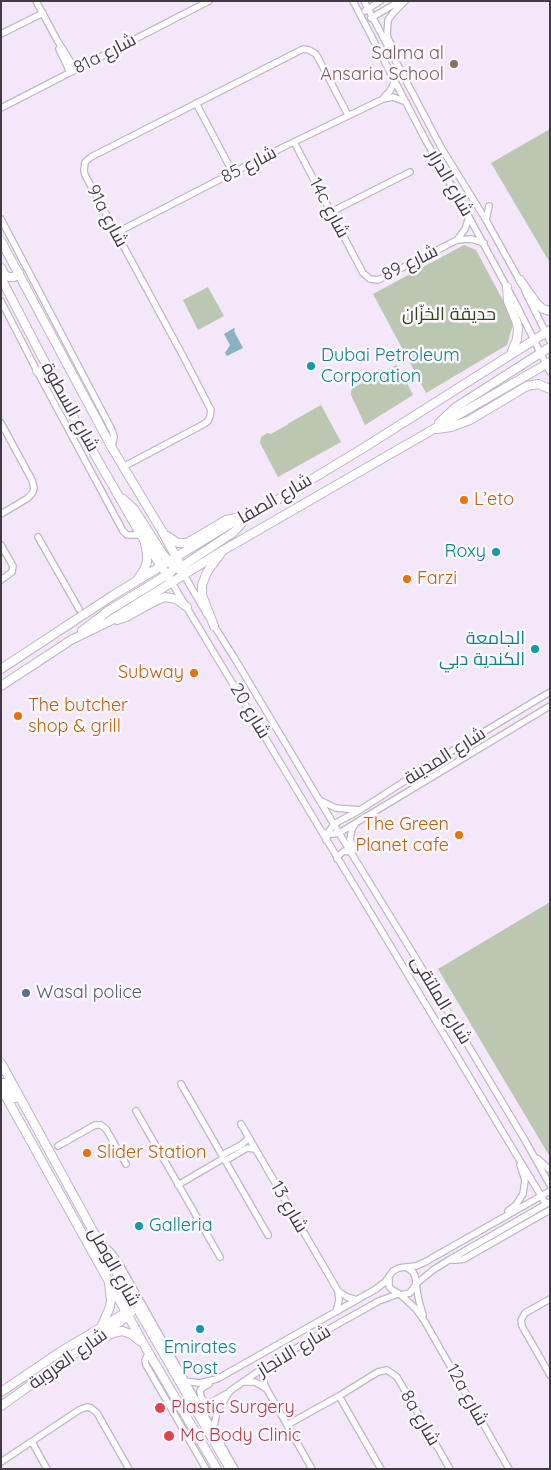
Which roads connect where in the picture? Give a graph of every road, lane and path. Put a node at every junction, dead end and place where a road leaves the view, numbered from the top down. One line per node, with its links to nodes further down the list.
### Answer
1 (36, 1): 9 (street)
2 (209, 1): 15 (street, 81a شارع)
3 (354, 1): 10 (street, شارع الدرار)
4 (364, 1): 8 (street, شارع الدرار)
5 (380, 1): 8 (street)
6 (400, 1): 11 (street)
7 (405, 1): 14 (street)
8 (368, 9): 10 (street); 11 (street, شارع الدرار)
9 (43, 13): 13 (street); 15 (street)
10 (360, 14): 12 (street, شارع الدرار)
11 (372, 17): 12 (street); 14 (street, شارع الدرار)
12 (364, 22): 16 (street, شارع الدرار)
13 (1, 34)
14 (396, 61): 29 (street, شارع الدرار)
15 (72, 71): 20 (street, 81a شارع)
16 (395, 81): 17 (street, شارع 85); 18 (street, شارع الدرار)
17 (382, 98): 18 (street); 21 (street, شارع 85)
18 (407, 103): 27 (street, شارع الدرار)
19 (196, 104): 21 (street, 91a شارع); 24 (street); 30 (street, 91a شارع)
20 (1, 108)
21 (348, 115): 22 (street, شارع 85)
22 (294, 142): 24 (street, شارع 85); 26 (street, 14c شارع)
23 (410, 172): 26 (street)
24 (233, 173): 30 (street, شارع 85)
25 (489, 206): 29 (street)
26 (331, 212): 36 (street, 14c شارع)
27 (469, 217): 31 (street, شارع 89); 33 (street, شارع الدرار)
28 (1, 219): 57 (street, شارع السطوة)
29 (486, 220): 38 (street, شارع الدرار)
30 (116, 232): 58 (street, 91a شارع)
31 (457, 240): 33 (street, شارع 89); 36 (street, شارع 89)
32 (1, 241): 35 (main road, شارع السطوة)
33 (484, 243): 39 (street, شارع الدرار)
34 (1, 268): 35 (main road)
35 (18, 273): 57 (main road, شارع السطوة)
36 (363, 273)
37 (1, 278): 53 (main road, شارع السطوة)
38 (520, 280): 41 (main road); 42 (street, شارع الدرار)
39 (507, 287): 43 (street, شارع الدرار); 47 (main road)
40 (1, 302): 51 (street, شارع السطوة)
41 (550, 311)
42 (546, 330): 43 (main road, شارع الصفا); 44 (street)
43 (534, 341): 45 (main road, شارع الصفا); 48 (street, شارع الدرار)
44 (550, 341)
45 (526, 346): 47 (main road, شارع الصفا); 49 (main road)
46 (550, 347): 48 (main road)
47 (511, 354): 61 (main road, شارع الصفا)
48 (541, 354): 49 (main road); 50 (street, شارع الدرار)
49 (533, 359): 56 (main road)
50 (548, 363): 52 (street, شارع الدرار); 56 (main road, شارع الصفا)
51 (37, 371): 53 (main road); 63 (street, شارع السطوة)
52 (550, 372)
53 (55, 382): 59 (main road, شارع السطوة)
54 (550, 389): 56 (main road)
55 (1, 423): 60 (street)
56 (433, 430): 67 (main road, شارع الصفا)
57 (112, 448): 58 (main road, شارع السطوة)
58 (123, 467): 62 (main road, شارع السطوة)
59 (120, 497): 63 (main road, شارع السطوة); 68 (main road)
60 (1, 514)
61 (247, 516): 62 (main road); 69 (main road); 70 (main road, شارع الصفا)
62 (162, 531): 66 (main road, شارع السطوة)
63 (142, 535): 71 (main road, شارع السطوة); 77 (main road)
64 (38, 537): 80 (street)
65 (1, 545): 75 (street)
66 (171, 548): 68 (main road); 70 (main road, شارع السطوة)
67 (222, 551): 72 (main road, شارع الصفا); 82 (main road)
68 (162, 553): 70 (main road)
69 (188, 561): 70 (main road); 72 (main road)
70 (177, 566): 71 (main road, شارع الصفا); 72 (main road, شارع الصفا); 74 (main road); 78 (main road, شارع الصفا); 82 (street, شارع 20)
71 (161, 567): 73 (main road, شارع الصفا); 74 (main road, شارع السطوة)
72 (193, 570)
73 (154, 571): 76 (main road); 77 (main road, شارع الصفا)
74 (167, 575): 76 (main road); 78 (main road, شارع السطوة)
75 (1, 580)
76 (159, 580): 83 (main road)
77 (136, 582): 84 (main road, شارع الصفا)
78 (172, 583): 79 (street, شارع 20); 81 (main road, شارع الصفا)
79 (187, 607): 81 (main road); 94 (street, شارع 20)
80 (79, 608)
81 (108, 622): 83 (main road, شارع الصفا)
82 (214, 626): 88 (street, شارع 20)
83 (71, 640): 85 (main road, شارع الصفا)
84 (1, 669)
85 (1, 686)
86 (550, 692): 89 (street, شارع المدينة)
87 (550, 706): 92 (street, شارع المدينة)
88 (320, 800): 89 (street); 90 (street, شارع 20)
89 (360, 810): 91 (street, شارع المدينة)
90 (330, 817): 93 (street, شارع الملتقى); 94 (street)
91 (340, 821): 93 (street, شارع المدينة); 96 (street)
92 (357, 822): 96 (street, شارع المدينة); 101 (street)
93 (334, 824): 96 (street, شارع الملتقى); 97 (street, شارع المدينة)
94 (317, 825): 95 (street, شارع 20)
95 (321, 831): 97 (street, شارع المدينة); 98 (street, شارع 20)
96 (342, 831): 97 (street, شارع المدينة); 99 (street, شارع الملتقى)
97 (328, 833): 98 (street, شارع المدينة)
98 (326, 840): 100 (street, شارع الملتقى)
99 (351, 852): 100 (street); 101 (street, شارع الملتقى)
100 (337, 859): 113 (street, شارع الملتقى)
101 (361, 868): 110 (street, شارع الملتقى)
102 (1, 1063): 119 (main road, شارع الوصل)
103 (1, 1083): 119 (main road)
104 (181, 1084): 114 (street)
105 (1, 1088): 106 (main road, شارع الوصل)
106 (4, 1096): 131 (main road, شارع الوصل)
107 (136, 1111): 117 (street)
108 (241, 1124): 109 (street, شارع 13)
109 (249, 1138): 112 (street, شارع 13); 114 (street)
110 (526, 1142): 116 (street); 118 (street, شارع الملتقى)
111 (58, 1146): 115 (street)
112 (255, 1148): 114 (street); 133 (street, شارع 13)
113 (513, 1149): 121 (street, شارع الملتقى); 125 (street)
114 (224, 1158): 117 (street); 124 (street)
115 (126, 1164)
116 (550, 1170)
117 (178, 1185): 127 (street)
118 (550, 1185)
119 (69, 1187): 126 (main road, شارع الوصل)
120 (550, 1191): 121 (street)
121 (542, 1196): 122 (street, شارع الملتقى); 125 (street)
122 (548, 1203): 128 (street)
123 (550, 1210): 128 (street)
124 (268, 1235)
125 (462, 1240): 129 (street)
126 (99, 1242): 137 (main road, شارع الوصل); 146 (street)
127 (220, 1257)
128 (449, 1260): 132 (street)
129 (406, 1267): 130 (street); 132 (street)
130 (389, 1278): 134 (street); 136 (street, شارع الانجاز)
131 (108, 1279): 137 (main road, شارع الوصل); 140 (main road)
132 (416, 1285): 134 (street); 139 (street, 12a شارع)
133 (338, 1291): 136 (street); 138 (street)
134 (399, 1295): 139 (street, 12a شارع); 143 (street, شارع الانجاز)
135 (550, 1299): 144 (street)
136 (357, 1300): 138 (street, شارع الانجاز)
137 (132, 1310): 140 (main road, شارع العروبة); 141 (main road, شارع العروبة); 142 (main road, شارع الوصل); 161 (main road, شارع الوصل)
138 (336, 1312): 145 (street, شارع الانجاز)
139 (425, 1322): 166 (street, 12a شارع)
140 (100, 1327): 150 (main road, شارع العروبة)
141 (79, 1350): 142 (main road); 152 (main road, شارع العروبة)
142 (148, 1350): 159 (street, شارع الوصل); 160 (main road, شارع الوصل)
143 (266, 1366): 147 (street, شارع الانجاز); 148 (street)
144 (550, 1375)
145 (217, 1379): 146 (street, شارع الانجاز); 149 (street)
146 (185, 1381): 154 (street)
147 (243, 1382): 148 (street); 149 (street, شارع الانجاز)
148 (267, 1390): 153 (street)
149 (230, 1391): 154 (street, شارع الانجاز)
150 (1, 1392)
151 (339, 1396): 153 (street); 164 (street); 165 (street, 8a شارع)
152 (1, 1406)
153 (286, 1425): 163 (street)
154 (213, 1430): 162 (street)
155 (32, 1442): 156 (street); 157 (street); 158 (street)
156 (1, 1462)
157 (47, 1469)
158 (129, 1469)
159 (206, 1469)
160 (217, 1469)
161 (230, 1469)
162 (236, 1469)
163 (312, 1469)
164 (381, 1469)
165 (450, 1469)
166 (509, 1469)

